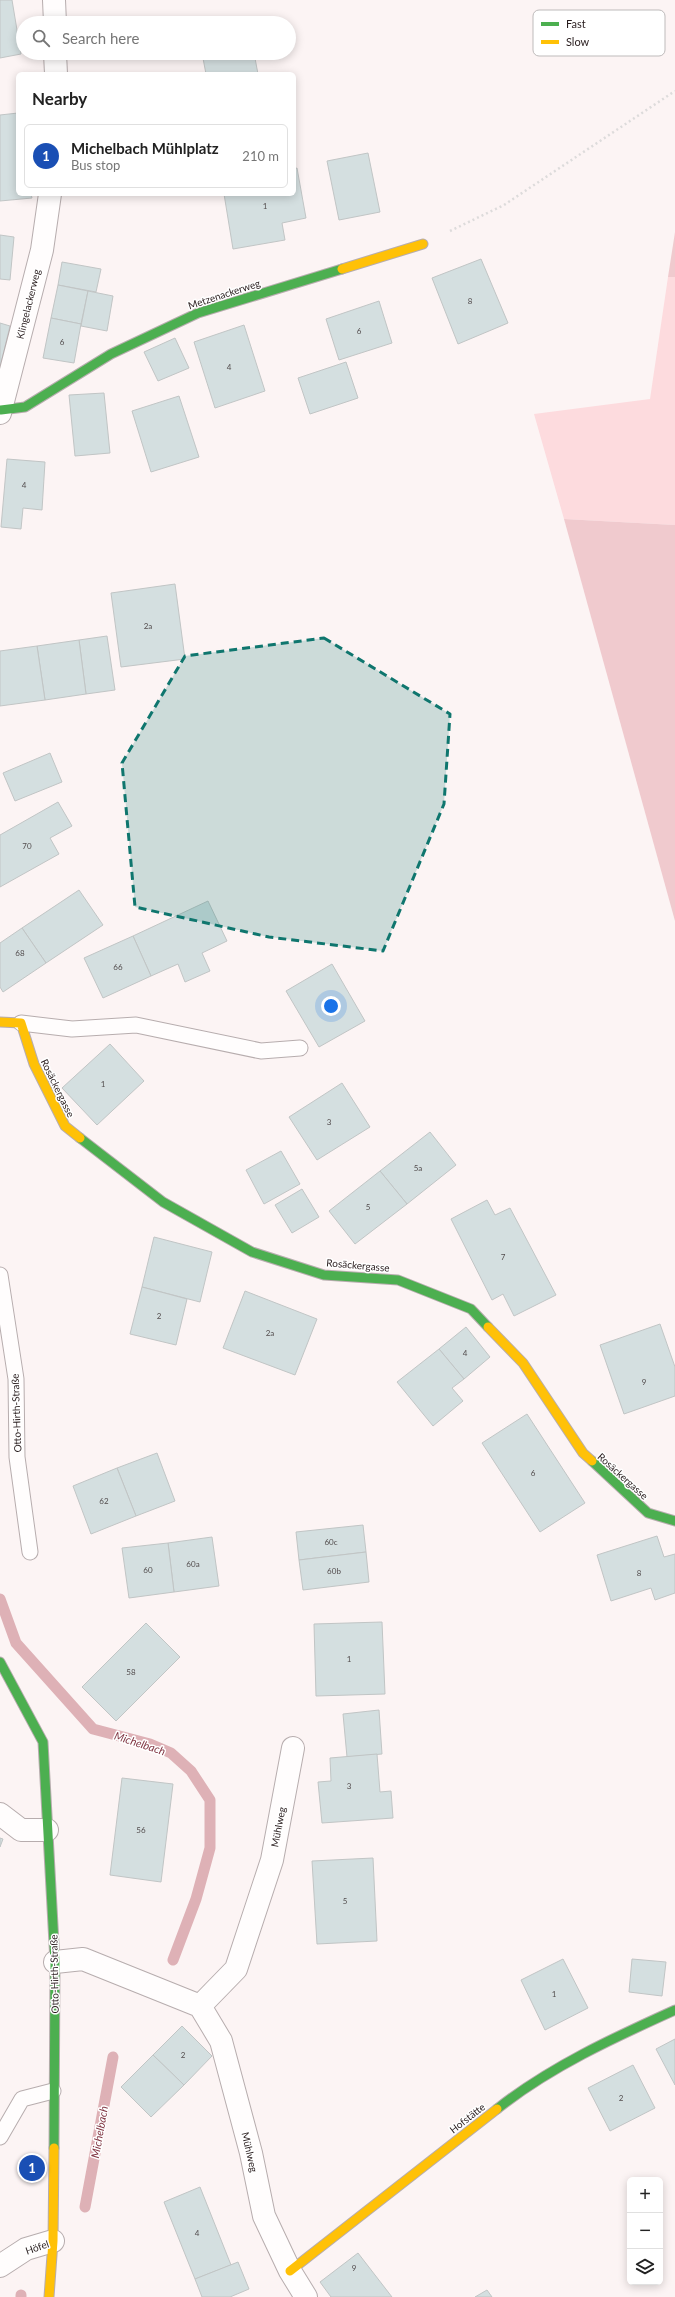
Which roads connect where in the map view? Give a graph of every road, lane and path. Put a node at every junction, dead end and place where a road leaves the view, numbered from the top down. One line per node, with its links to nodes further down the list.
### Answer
1 (54, 0): 2 (street)
2 (55, 16)
3 (55, 60): 4 (street)
4 (56, 72)
5 (675, 91): 7 (path)
6 (50, 196): 8 (street, Klingelackerweg)
7 (423, 244): 8 (street, Metzenackerweg)
8 (0, 411)
9 (0, 1022): 10 (street)
10 (22, 1024): 11 (lane); 13 (street, Rosäckergasse)
11 (300, 1048)
12 (0, 1275): 14 (lane, Otto-Hirth-Straße)
13 (675, 1521)
14 (30, 1552)
15 (0, 1662): 18 (street, Otto-Hirth-Straße)
16 (293, 1748): 20 (street, Mühlweg)
17 (0, 1814): 18 (street)
18 (47, 1830): 19 (street, Otto-Hirth-Straße)
19 (55, 1962): 20 (street); 22 (street, Otto-Hirth-Straße)
20 (200, 2006): 26 (street, Mühlweg)
21 (675, 2010): 26 (street, Hofstätte)
22 (53, 2091): 23 (lane); 24 (street, Otto-Hirth-Straße)
23 (0, 2137)
24 (53, 2241): 25 (street, Höfel); 27 (street, Otto-Hirth-Straße)
25 (0, 2266)
26 (290, 2271): 28 (street, Mühlweg)
27 (49, 2297)
28 (306, 2297)

